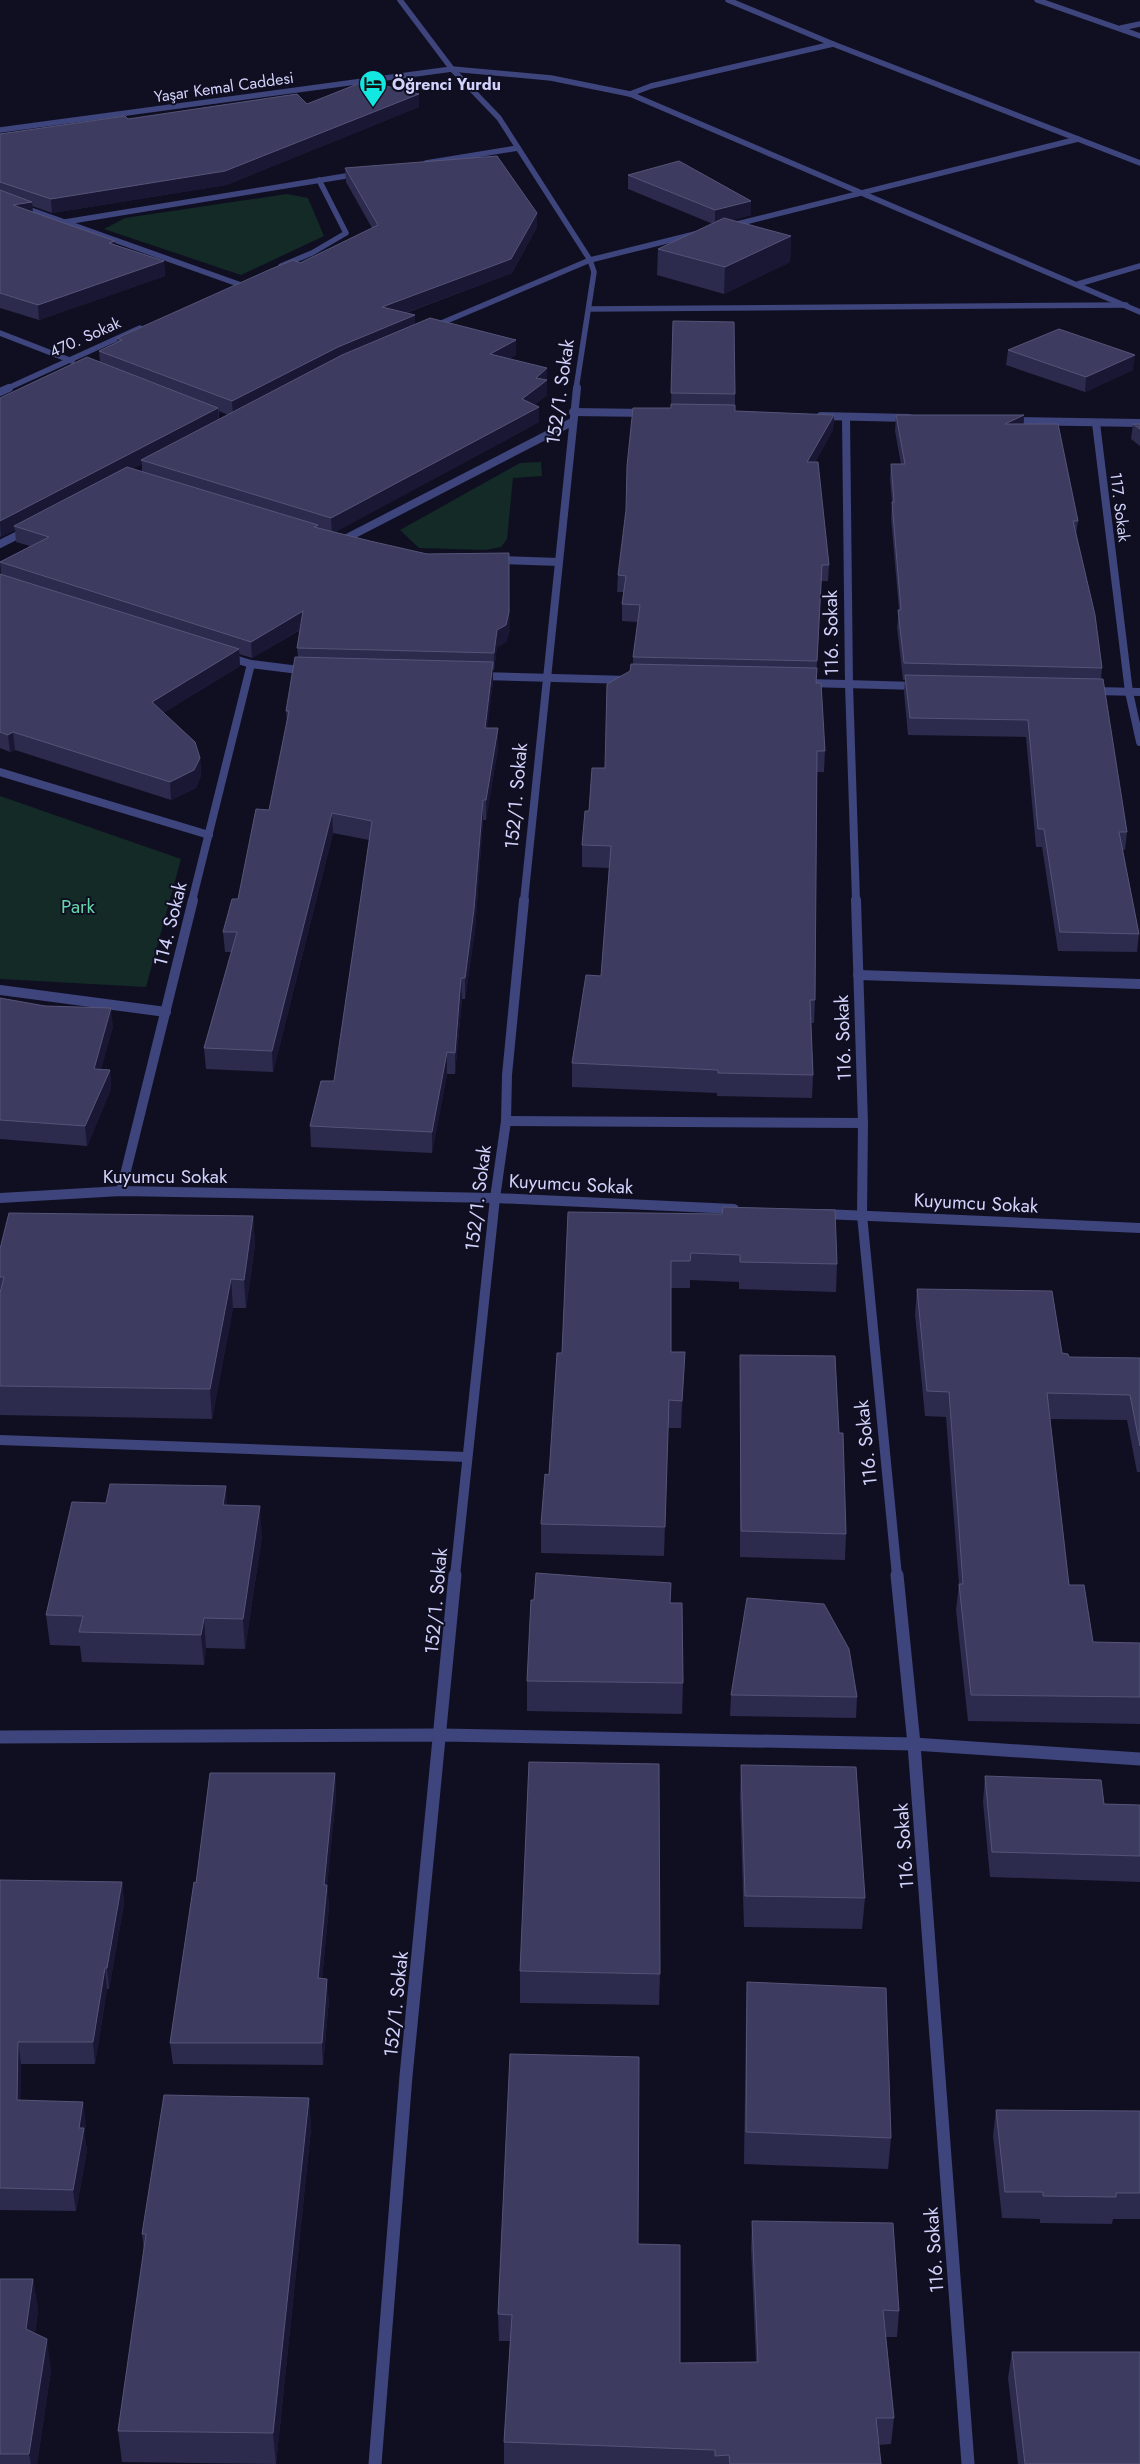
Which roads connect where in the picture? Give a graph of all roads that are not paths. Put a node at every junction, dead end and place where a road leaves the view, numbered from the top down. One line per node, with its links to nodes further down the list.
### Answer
1 (400, 0): 8 (street, 152/1. Sokak)
2 (728, 0): 7 (street)
3 (1037, 0): 5 (street)
4 (1140, 24): 5 (street)
5 (1120, 28): 6 (street)
6 (1140, 36)
7 (833, 44): 9 (street); 11 (street)
8 (452, 69): 9 (street, Yaşar Kemal Caddesi); 10 (street, Yaşar Kemal Caddesi); 12 (street, 152/1. Sokak)
9 (630, 94): 17 (street, Yaşar Kemal Caddesi)
10 (0, 130)
11 (1078, 139): 14 (street); 17 (street)
12 (518, 148): 13 (street); 22 (street, 152/1. Sokak)
13 (423, 163)
14 (1140, 164)
15 (366, 172): 16 (street)
16 (319, 180): 19 (street); 24 (street)
17 (863, 192): 20 (street); 26 (street, Yaşar Kemal Caddesi)
18 (0, 199): 19 (street)
19 (65, 222): 27 (street)
20 (722, 228)
21 (703, 232): 22 (street)
22 (590, 260): 30 (street, 152/1. Sokak); 33 (street)
23 (1140, 266): 26 (street)
24 (276, 269)
25 (249, 281): 27 (street)
26 (1078, 284): 29 (street, Yaşar Kemal Caddesi)
27 (240, 285): 28 (street)
28 (232, 288)
29 (1126, 305): 30 (street); 31 (street, Yaşar Kemal Caddesi)
30 (590, 309): 41 (street, 152/1. Sokak)
31 (1140, 312)
32 (150, 324): 35 (street, 470. Sokak)
33 (421, 332)
34 (0, 333): 35 (street)
35 (68, 359): 36 (street); 37 (street, 470. Sokak)
36 (78, 363)
37 (0, 392)
38 (651, 413): 41 (street)
39 (817, 416): 40 (street)
40 (846, 416): 42 (street); 60 (street, 116. Sokak)
41 (573, 417): 48 (street); 52 (street, 152/1. Sokak)
42 (913, 418)
43 (1000, 420): 44 (street)
44 (1096, 422): 45 (street); 63 (street, 117. Sokak)
45 (1140, 423)
46 (35, 526): 49 (street)
47 (329, 539): 48 (street)
48 (338, 542): 50 (street)
49 (0, 544)
50 (347, 545)
51 (492, 560): 52 (street)
52 (559, 562): 57 (street, 152/1. Sokak)
53 (223, 655): 54 (street)
54 (251, 664): 55 (street); 67 (street, 114. Sokak)
55 (314, 671)
56 (468, 676): 57 (street)
57 (545, 678): 58 (street); 72 (street, 152/1. Sokak)
58 (643, 680)
59 (800, 683): 60 (street)
60 (849, 684): 61 (street); 68 (street, 116. Sokak)
61 (926, 686)
62 (1081, 690): 63 (street)
63 (1129, 692): 64 (street); 65 (street, 117. Sokak)
64 (1140, 692)
65 (1140, 742)
66 (0, 772): 67 (street)
67 (209, 835): 71 (street, 114. Sokak)
68 (858, 975): 69 (street); 73 (street, 116. Sokak)
69 (1140, 984)
70 (0, 990): 71 (street)
71 (166, 1012): 74 (street, 114. Sokak)
72 (506, 1122): 73 (street); 76 (street, 152/1. Sokak)
73 (863, 1123): 79 (street, 116. Sokak)
74 (121, 1191): 75 (street, Kuyumcu Sokak); 76 (street, Kuyumcu Sokak)
75 (0, 1198)
76 (495, 1198): 77 (street, Kuyumcu Sokak); 82 (street, 152/1. Sokak)
77 (743, 1210)
78 (812, 1213): 79 (street, Kuyumcu Sokak)
79 (862, 1215): 80 (street, Kuyumcu Sokak); 85 (street, 116. Sokak)
80 (1140, 1228)
81 (0, 1440): 82 (street)
82 (467, 1457): 83 (street, 152/1. Sokak)
83 (440, 1735): 84 (street); 85 (street); 87 (street, 152/1. Sokak)
84 (0, 1737)
85 (914, 1744): 86 (street); 88 (street, 116. Sokak)
86 (1140, 1758)
87 (375, 2464)
88 (968, 2464)

